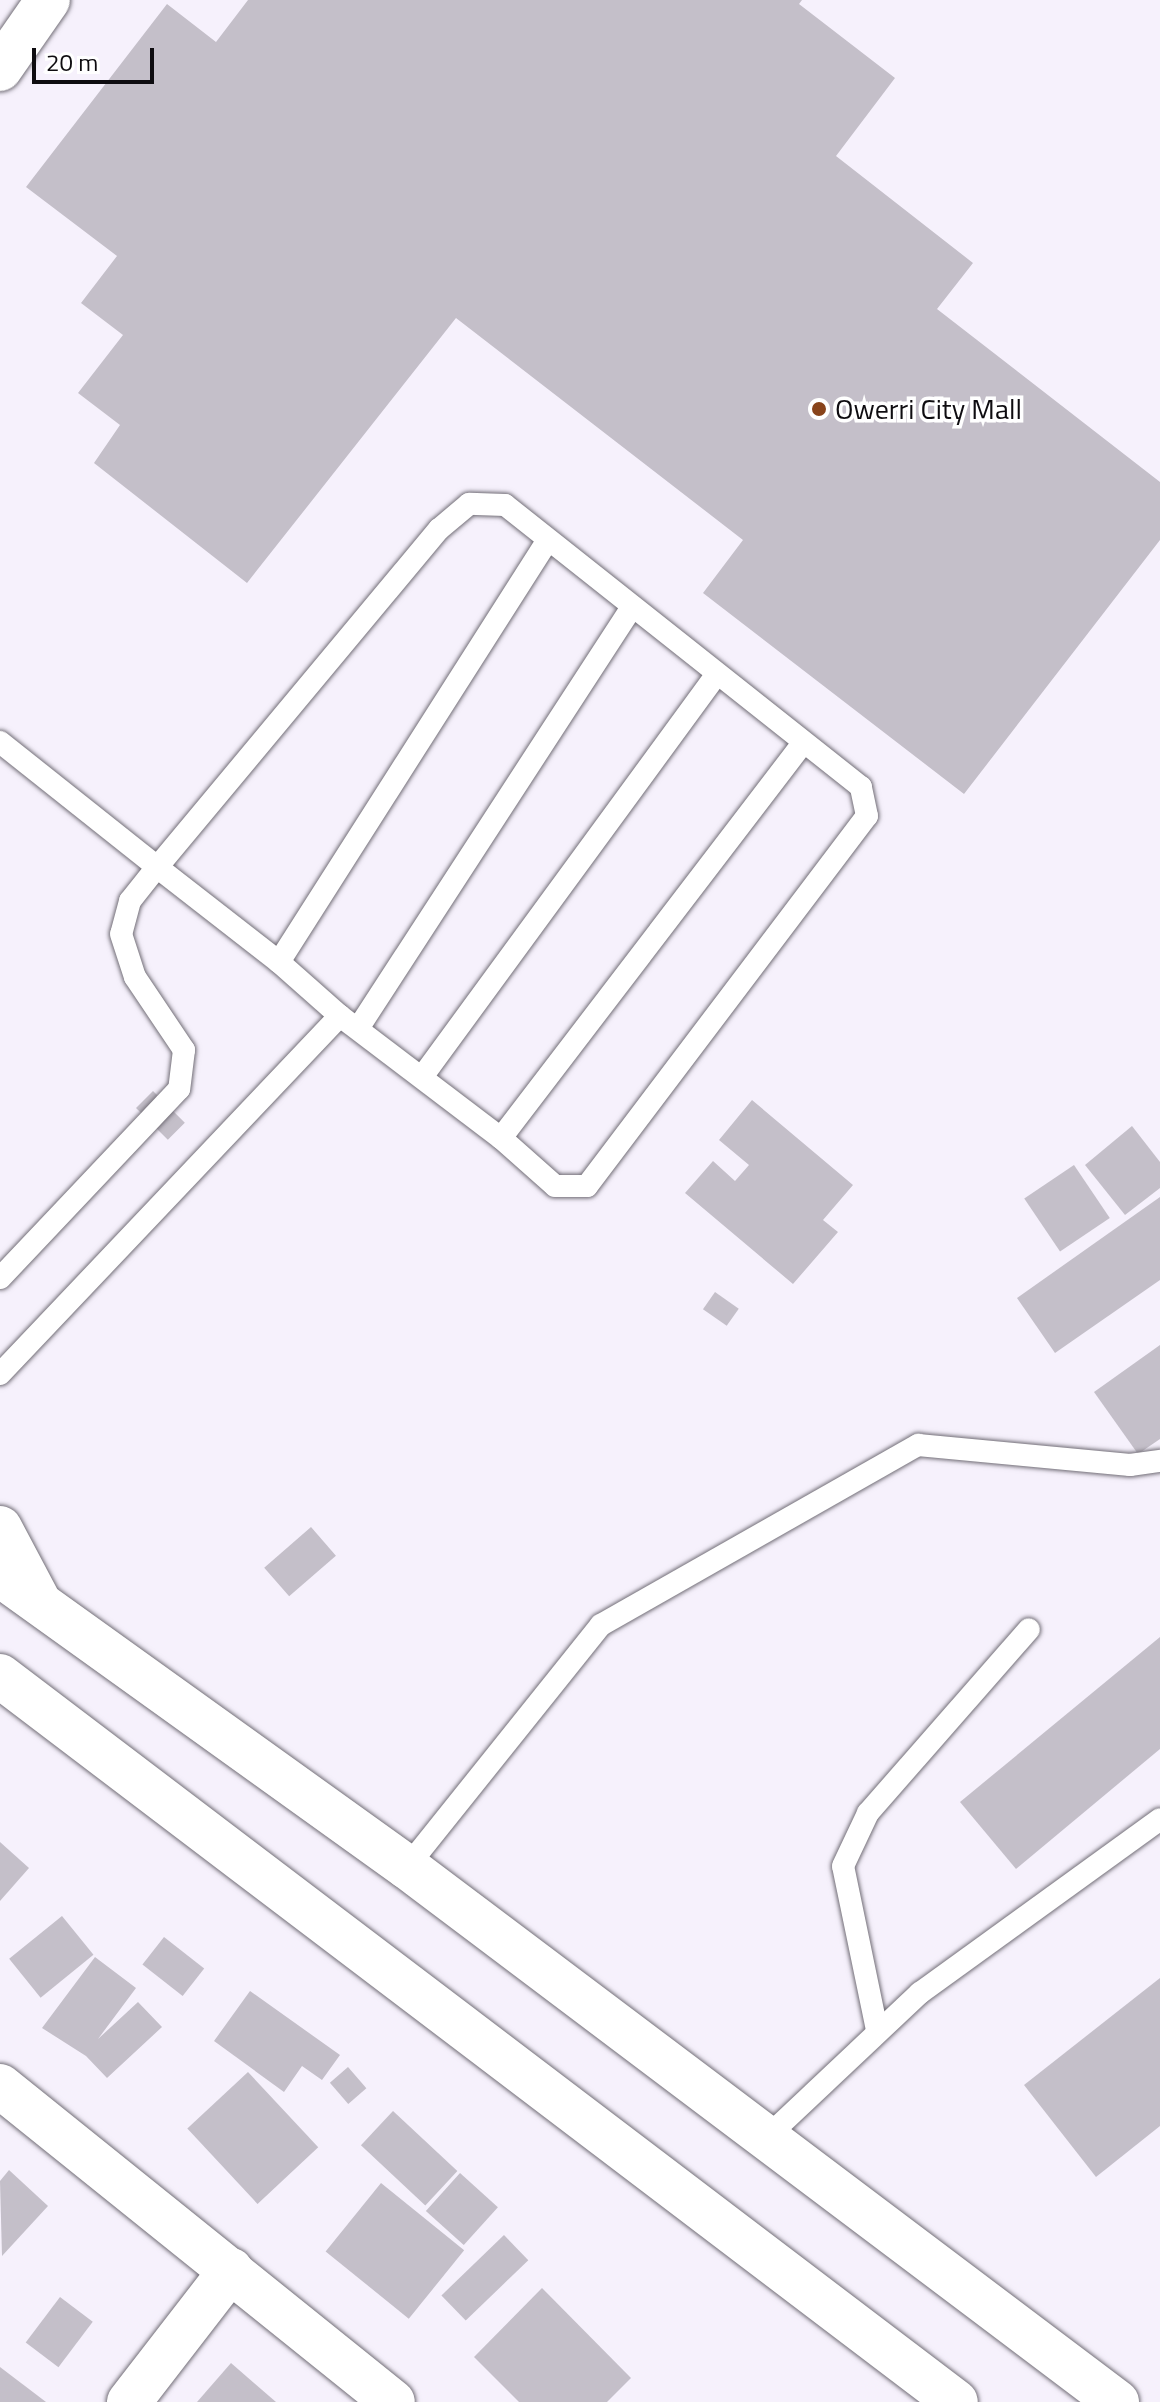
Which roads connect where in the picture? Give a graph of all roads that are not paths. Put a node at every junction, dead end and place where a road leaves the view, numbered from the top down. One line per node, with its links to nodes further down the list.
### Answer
1 (48, 0): 2 (main road)
2 (0, 69)
3 (547, 542): 4 (lane); 8 (lane); 9 (lane)
4 (632, 607): 5 (lane); 10 (lane)
5 (717, 674): 7 (lane); 11 (lane)
6 (0, 742): 8 (lane)
7 (803, 743): 12 (lane); 12 (lane)
8 (157, 867): 9 (lane); 13 (lane)
9 (279, 962): 10 (lane)
10 (350, 1021): 11 (lane); 14 (lane)
11 (422, 1077): 12 (lane)
12 (501, 1138)
13 (0, 1278)
14 (0, 1374)
15 (1160, 1461): 22 (lane)
16 (0, 1528): 18 (main road)
17 (0, 1575): 18 (main road)
18 (43, 1607): 22 (main road)
19 (1029, 1629): 23 (lane)
20 (0, 1676): 29 (main road)
21 (1160, 1819): 23 (lane)
22 (407, 1867): 25 (main road)
23 (877, 2030): 25 (lane)
24 (0, 2086): 26 (main road)
25 (766, 2138): 30 (main road)
26 (231, 2270): 27 (main road); 28 (main road)
27 (129, 2402)
28 (393, 2402)
29 (956, 2402)
30 (1117, 2402)

